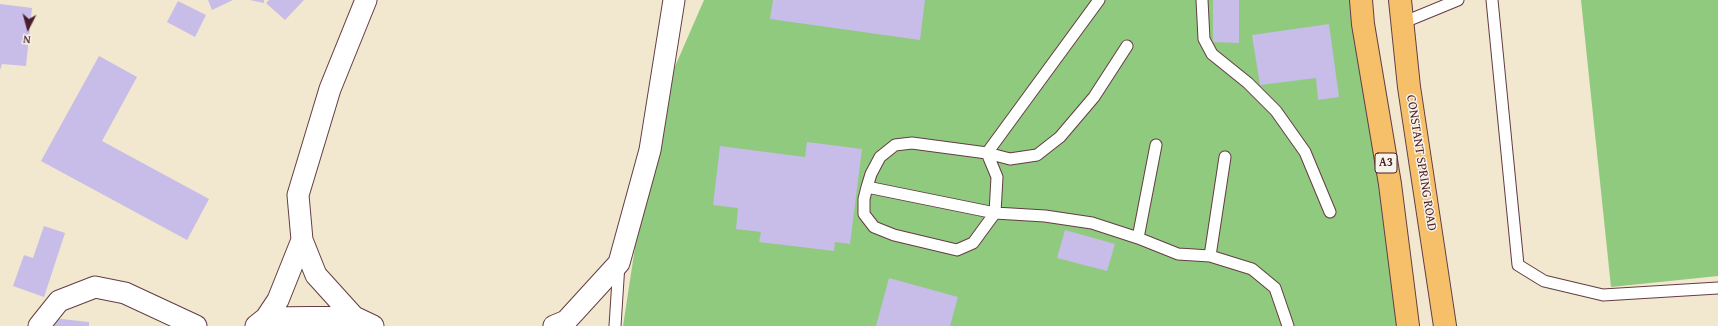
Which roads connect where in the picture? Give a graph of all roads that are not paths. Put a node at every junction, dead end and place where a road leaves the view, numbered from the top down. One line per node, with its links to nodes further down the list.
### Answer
1 (366, 0): 18 (street)
2 (674, 0): 20 (street)
3 (1099, 0): 12 (lane)
4 (1202, 0): 15 (lane)
5 (1361, 0): 30 (main road, A3)
6 (1400, 0): 9 (main road, CONSTANT SPRING ROAD)
7 (1458, 0): 9 (lane)
8 (1492, 0): 21 (lane)
9 (1402, 23): 31 (main road, CONSTANT SPRING ROAD)
10 (1127, 46): 12 (lane)
11 (1156, 145): 17 (lane)
12 (987, 153): 14 (lane); 16 (lane)
13 (1225, 157): 19 (lane)
14 (867, 187): 16 (lane); 16 (lane)
15 (1330, 212)
16 (995, 213): 17 (lane)
17 (1138, 238): 19 (lane)
18 (302, 240): 22 (street); 23 (street)
19 (1210, 256): 29 (lane)
20 (620, 263): 27 (street); 28 (lane)
21 (1718, 288)
22 (354, 317): 23 (street); 26 (street)
23 (261, 322)
24 (39, 326): 25 (street)
25 (196, 326)
26 (374, 326)
27 (554, 326)
28 (615, 326)
29 (1288, 326)
30 (1408, 326)
31 (1446, 326)

